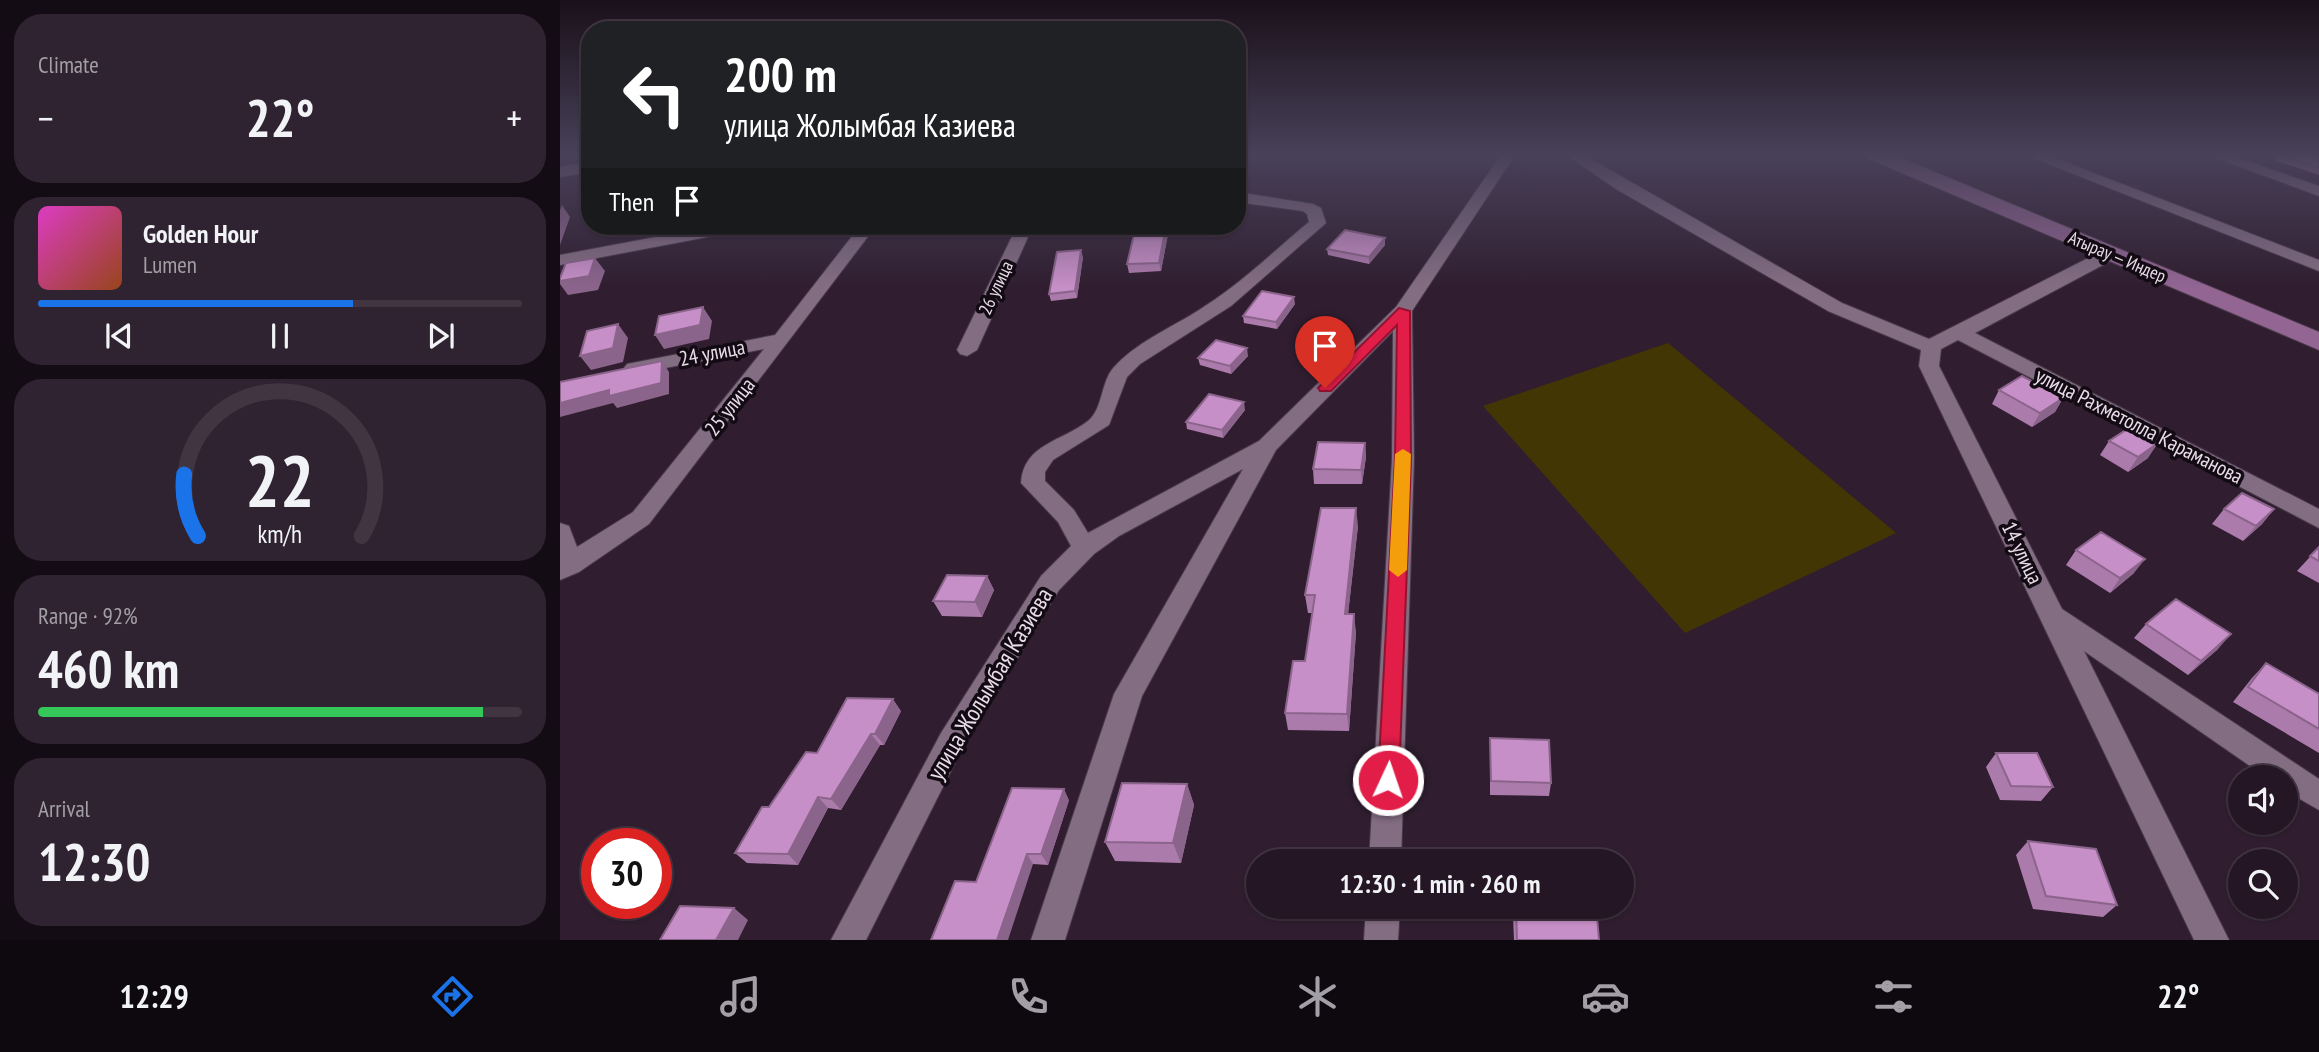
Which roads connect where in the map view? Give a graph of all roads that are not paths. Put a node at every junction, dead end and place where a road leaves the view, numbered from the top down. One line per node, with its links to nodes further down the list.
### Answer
1 (1250, 199): 24 (street)
2 (1479, 199): 13 (street, улица Жолымбая Казиева)
3 (1645, 199): 18 (street)
4 (1980, 199): 10 (main road, Атырау — Индер)
5 (2013, 199): 14 (main road, Атырау — Индер)
6 (2146, 199): 12 (street)
7 (692, 235): 11 (street)
8 (860, 235): 16 (street, 25 улица)
9 (1021, 235): 19 (street, 26 улица)
10 (2110, 254): 15 (street); 17 (main road, Атырау — Индер)
11 (560, 260)
12 (2319, 266)
13 (1404, 311): 21 (street, улица Жолымбая Казиева); 28 (street)
14 (2319, 326)
15 (1960, 333): 18 (street); 22 (street, улица Рахметолла Караманова)
16 (782, 340): 20 (street, 24 улица); 25 (street, 25 улица)
17 (2319, 342)
18 (1931, 347): 26 (street, 14 улица)
19 (967, 350)
20 (609, 374)
21 (1267, 446): 24 (street, улица Жолымбая Казиева); 31 (street, улица Жолымбая Казиева)
22 (2319, 519)
23 (560, 532): 25 (street)
24 (1085, 548): 30 (street, улица Жолымбая Казиева)
25 (565, 567)
26 (2053, 616): 27 (street); 33 (street, 14 улица)
27 (2319, 796)
28 (1386, 849)
29 (1382, 919): 32 (street)
30 (848, 940)
31 (1048, 940)
32 (1381, 940)
33 (2212, 940)

